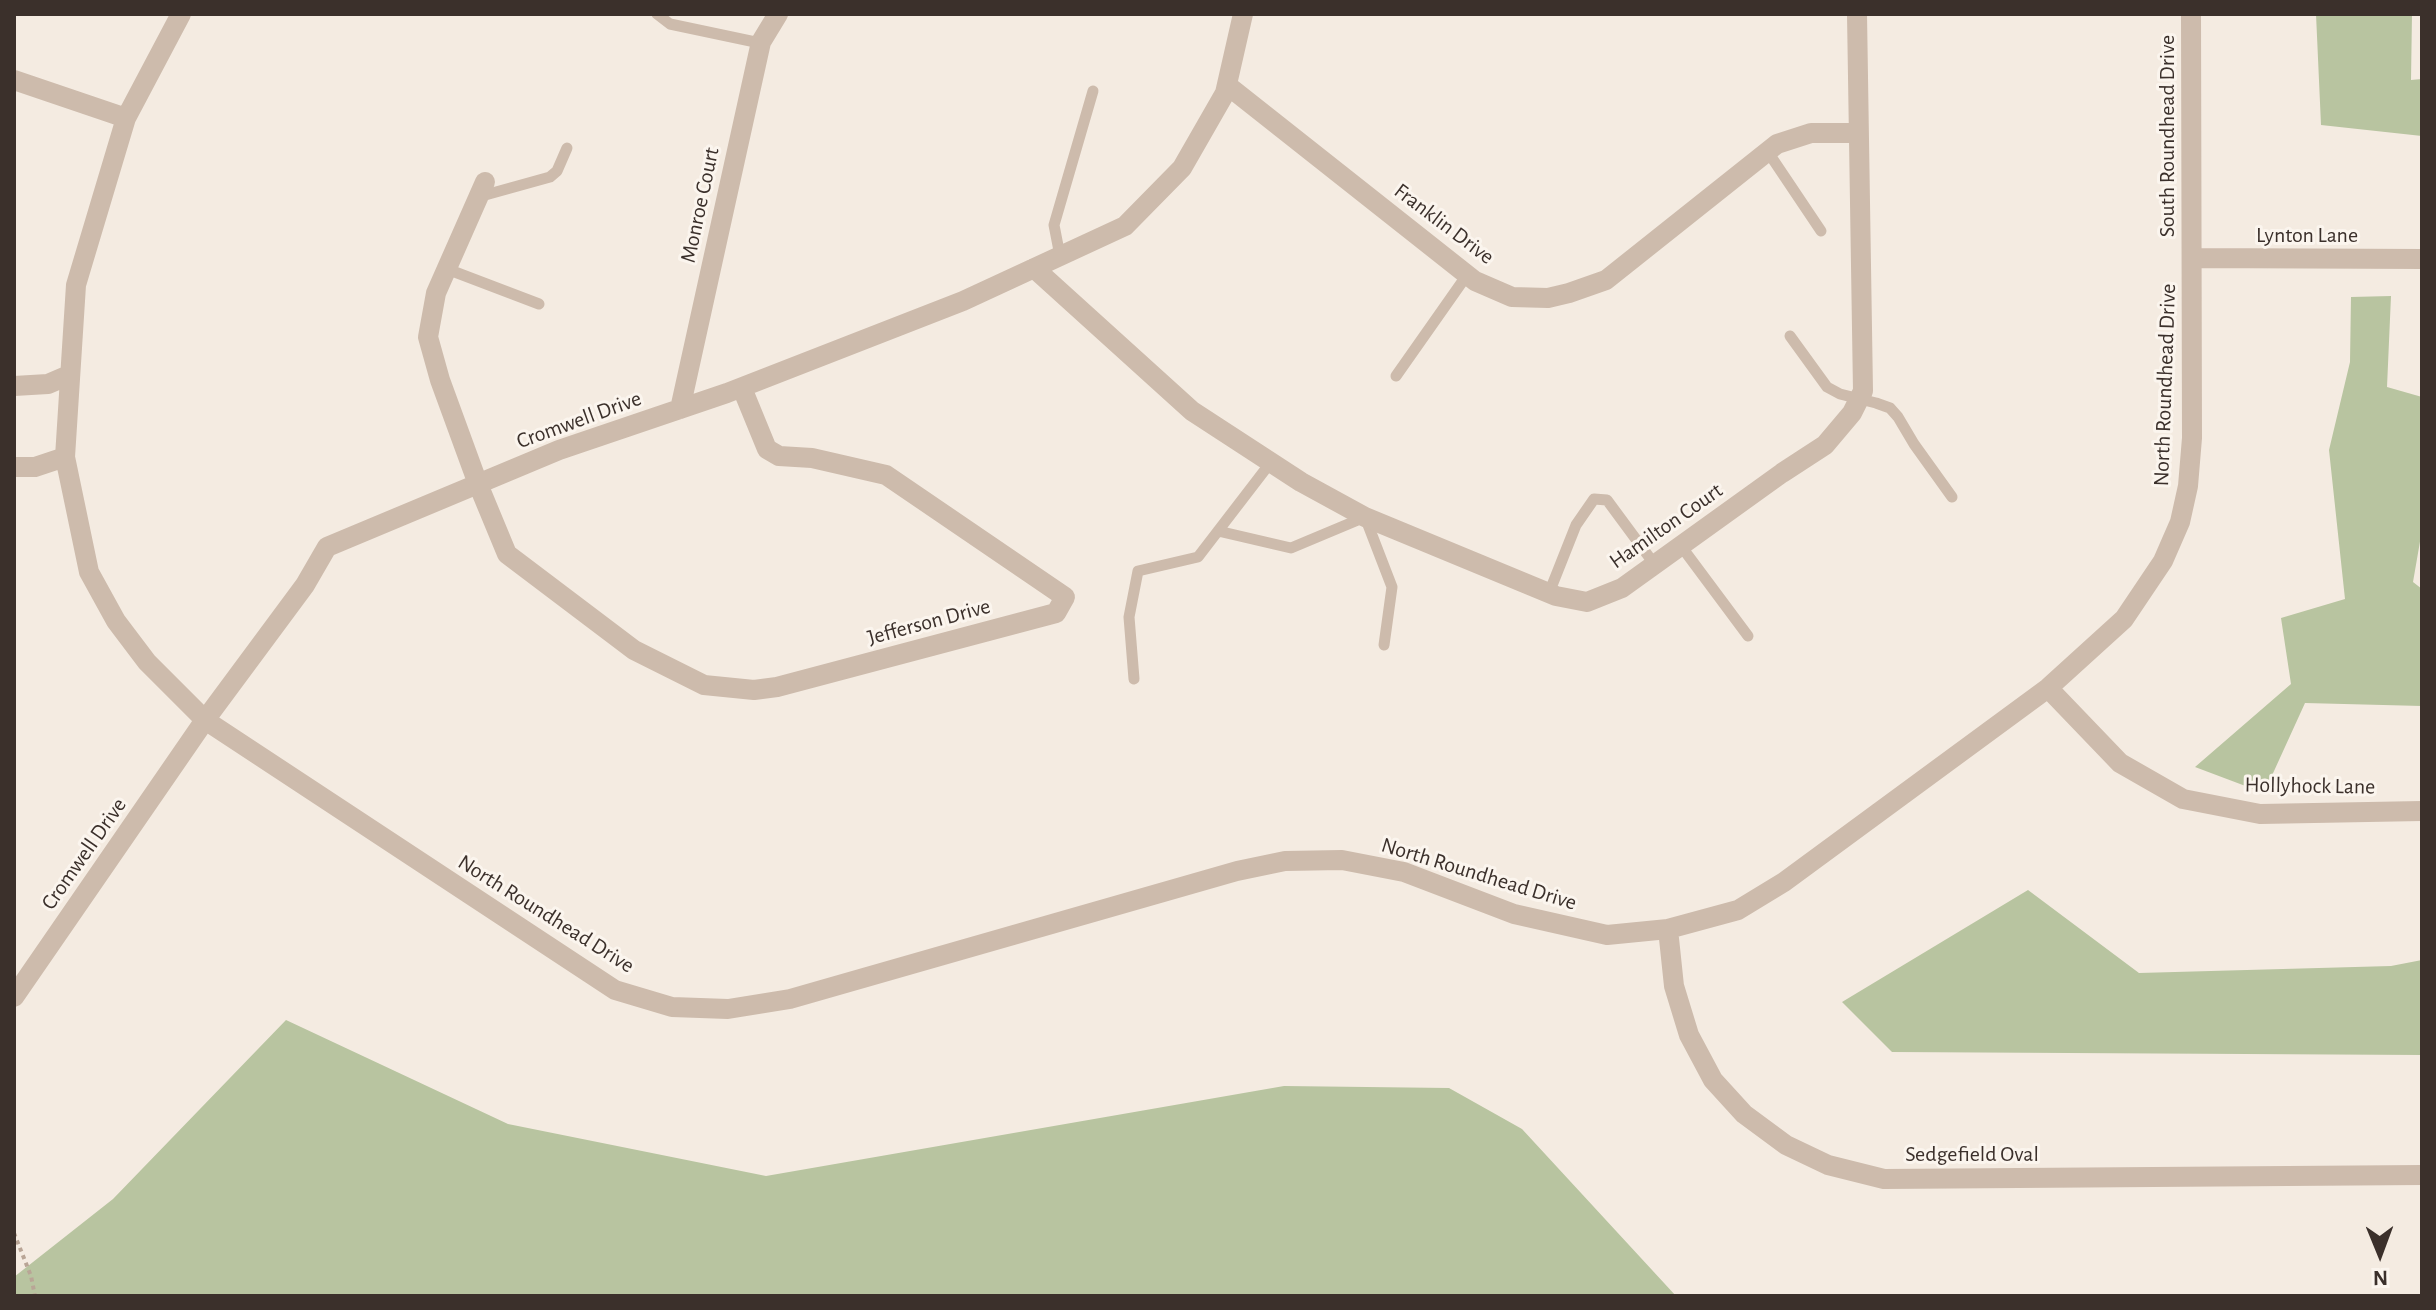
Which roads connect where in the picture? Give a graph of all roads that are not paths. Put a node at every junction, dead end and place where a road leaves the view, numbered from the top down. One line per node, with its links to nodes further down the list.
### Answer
1 (181, 14): 11 (street)
2 (657, 14): 7 (lane)
3 (778, 14): 7 (street, Monroe Court)
4 (1243, 14): 9 (street, Cromwell Drive)
5 (1857, 14): 12 (street, Hamilton Court)
6 (2191, 14): 18 (street, South Roundhead Drive)
7 (760, 43): 30 (street, Monroe Court)
8 (14, 80): 11 (street)
9 (1227, 85): 17 (street, Cromwell Drive); 22 (street, Franklin Drive)
10 (1093, 91): 17 (lane)
11 (126, 118): 25 (street)
12 (1858, 133): 14 (street, Franklin Drive); 29 (street, Hamilton Court)
13 (567, 148): 15 (lane)
14 (1768, 152): 16 (lane); 22 (street, Franklin Drive)
15 (482, 190): 21 (street)
16 (1821, 231)
17 (1060, 256): 20 (street, Cromwell Drive)
18 (2192, 258): 19 (street, Lynton Lane); 44 (street, North Roundhead Drive)
19 (2422, 259)
20 (1034, 268): 28 (street, Cromwell Drive); 32 (street, Hamilton Court)
21 (447, 269): 23 (lane); 34 (street)
22 (1467, 275): 26 (lane)
23 (539, 304)
24 (1790, 336): 29 (lane)
25 (69, 375): 27 (street); 31 (street)
26 (1396, 376)
27 (14, 386)
28 (742, 388): 30 (street, Cromwell Drive); 34 (street, Jefferson Drive)
29 (1859, 399): 35 (lane); 38 (street, Hamilton Court)
30 (680, 409): 34 (street, Cromwell Drive)
31 (65, 457): 33 (street); 45 (street)
32 (1271, 462): 36 (street, Hamilton Court); 37 (lane)
33 (14, 467)
34 (478, 484): 45 (street, Cromwell Drive)
35 (1952, 497)
36 (1365, 517): 37 (lane); 40 (street, Hamilton Court); 42 (lane)
37 (1218, 531): 43 (lane)
38 (1681, 546): 39 (street, Hamilton Court); 41 (lane)
39 (1655, 565): 40 (street, Hamilton Court); 40 (lane)
40 (1549, 593)
41 (1748, 636)
42 (1384, 645)
43 (1134, 679)
44 (2048, 688): 46 (street, Hollyhock Lane); 47 (street, North Roundhead Drive)
45 (205, 720): 47 (street, North Roundhead Drive); 48 (street, Cromwell Drive)
46 (2422, 811)
47 (1668, 929): 49 (street, Sedgefield Oval)
48 (14, 997)
49 (2422, 1175)

